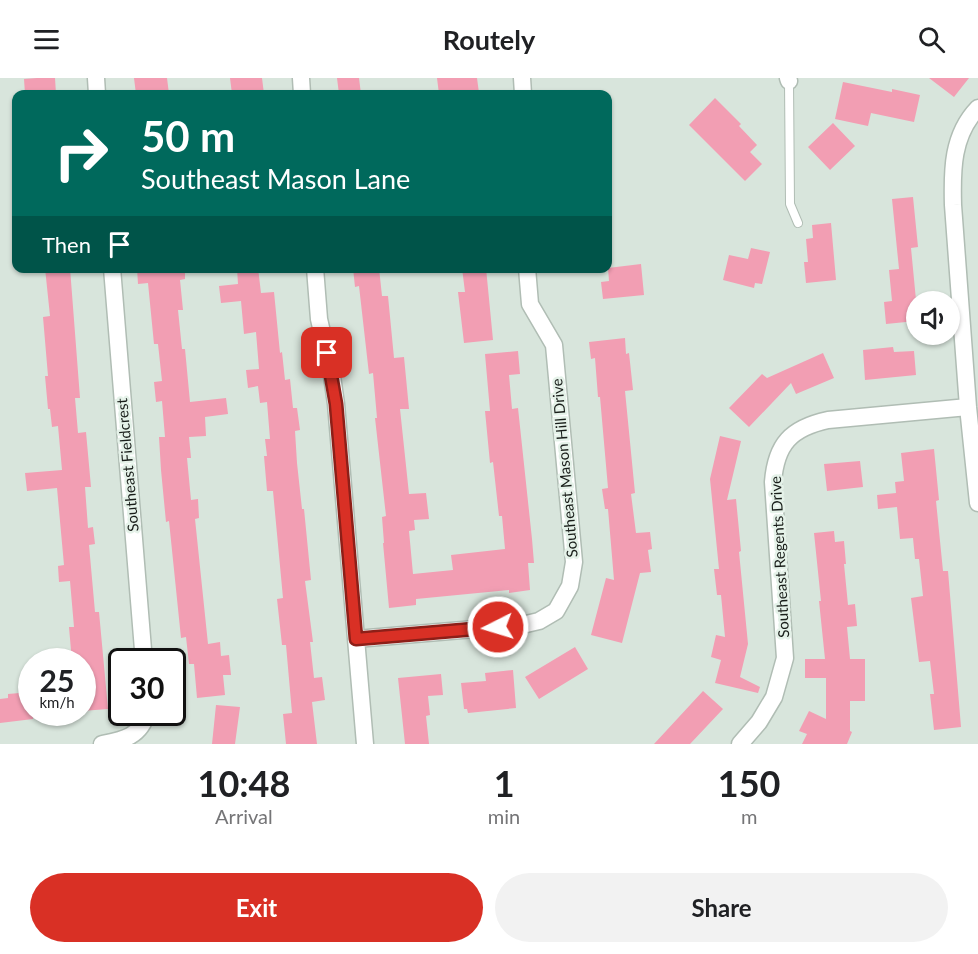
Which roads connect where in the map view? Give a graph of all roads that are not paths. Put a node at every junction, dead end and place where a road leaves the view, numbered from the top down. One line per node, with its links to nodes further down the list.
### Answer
1 (788, 80): 3 (lane)
2 (978, 108): 7 (street)
3 (798, 223)
4 (112, 273): 10 (street, Southeast Fieldcrest)
5 (315, 273): 9 (street)
6 (527, 273): 9 (street, Southeast Mason Hill Drive)
7 (968, 407): 8 (street); 14 (street, Southeast Regents Drive)
8 (978, 503)
9 (356, 639): 13 (street)
10 (143, 648)
11 (141, 726): 12 (street)
12 (102, 744)
13 (365, 744)
14 (740, 744)

